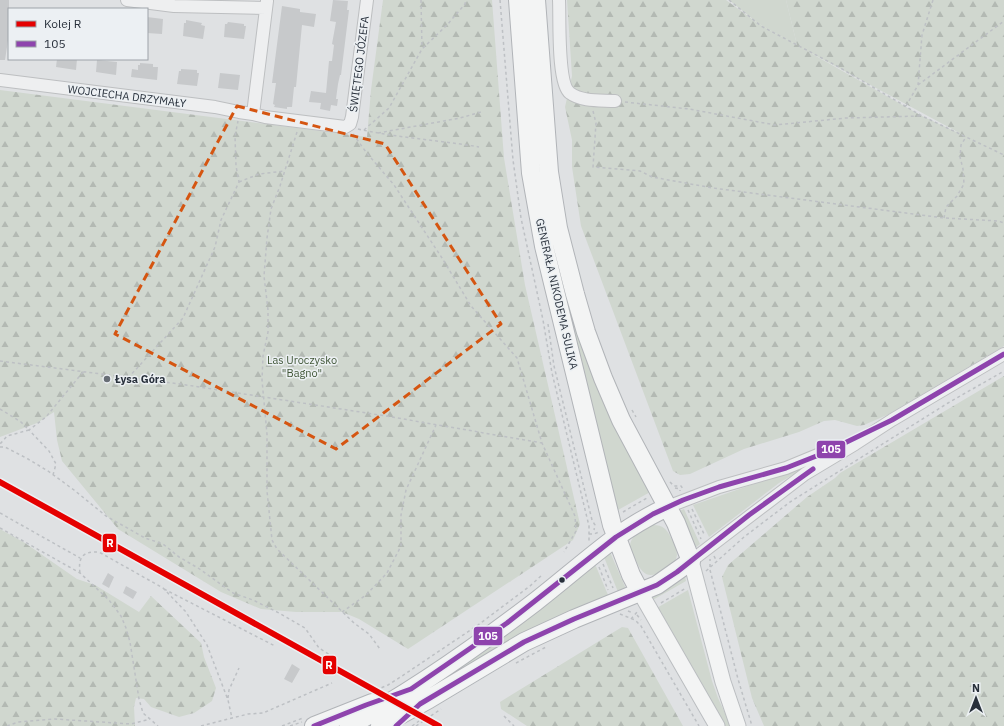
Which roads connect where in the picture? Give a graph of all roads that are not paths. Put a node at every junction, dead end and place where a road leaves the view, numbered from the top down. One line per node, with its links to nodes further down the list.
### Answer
1 (127, 0): 6 (street)
2 (367, 0): 9 (street, ŚWIĘTEGO JÓZEFA)
3 (516, 0): 13 (highway, GENERAŁA NIKODEMA SULIKA)
4 (536, 0): 12 (highway, GENERAŁA NIKODEMA SULIKA)
5 (559, 0): 8 (street)
6 (267, 4): 9 (street)
7 (0, 80): 9 (street, WOJCIECHA DRZYMAŁY)
8 (615, 101)
9 (253, 114)
10 (1004, 354): 11 (street)
11 (892, 420): 12 (street); 14 (street)
12 (667, 506): 13 (highway); 14 (highway, GENERAŁA NIKODEMA SULIKA)
13 (609, 534): 15 (highway, GENERAŁA NIKODEMA SULIKA); 16 (highway)
14 (698, 566): 15 (highway); 20 (main road)
15 (640, 592): 16 (highway); 19 (main road)
16 (384, 719): 17 (highway); 18 (highway)
17 (314, 726)
18 (348, 726)
19 (717, 726)
20 (738, 726)

